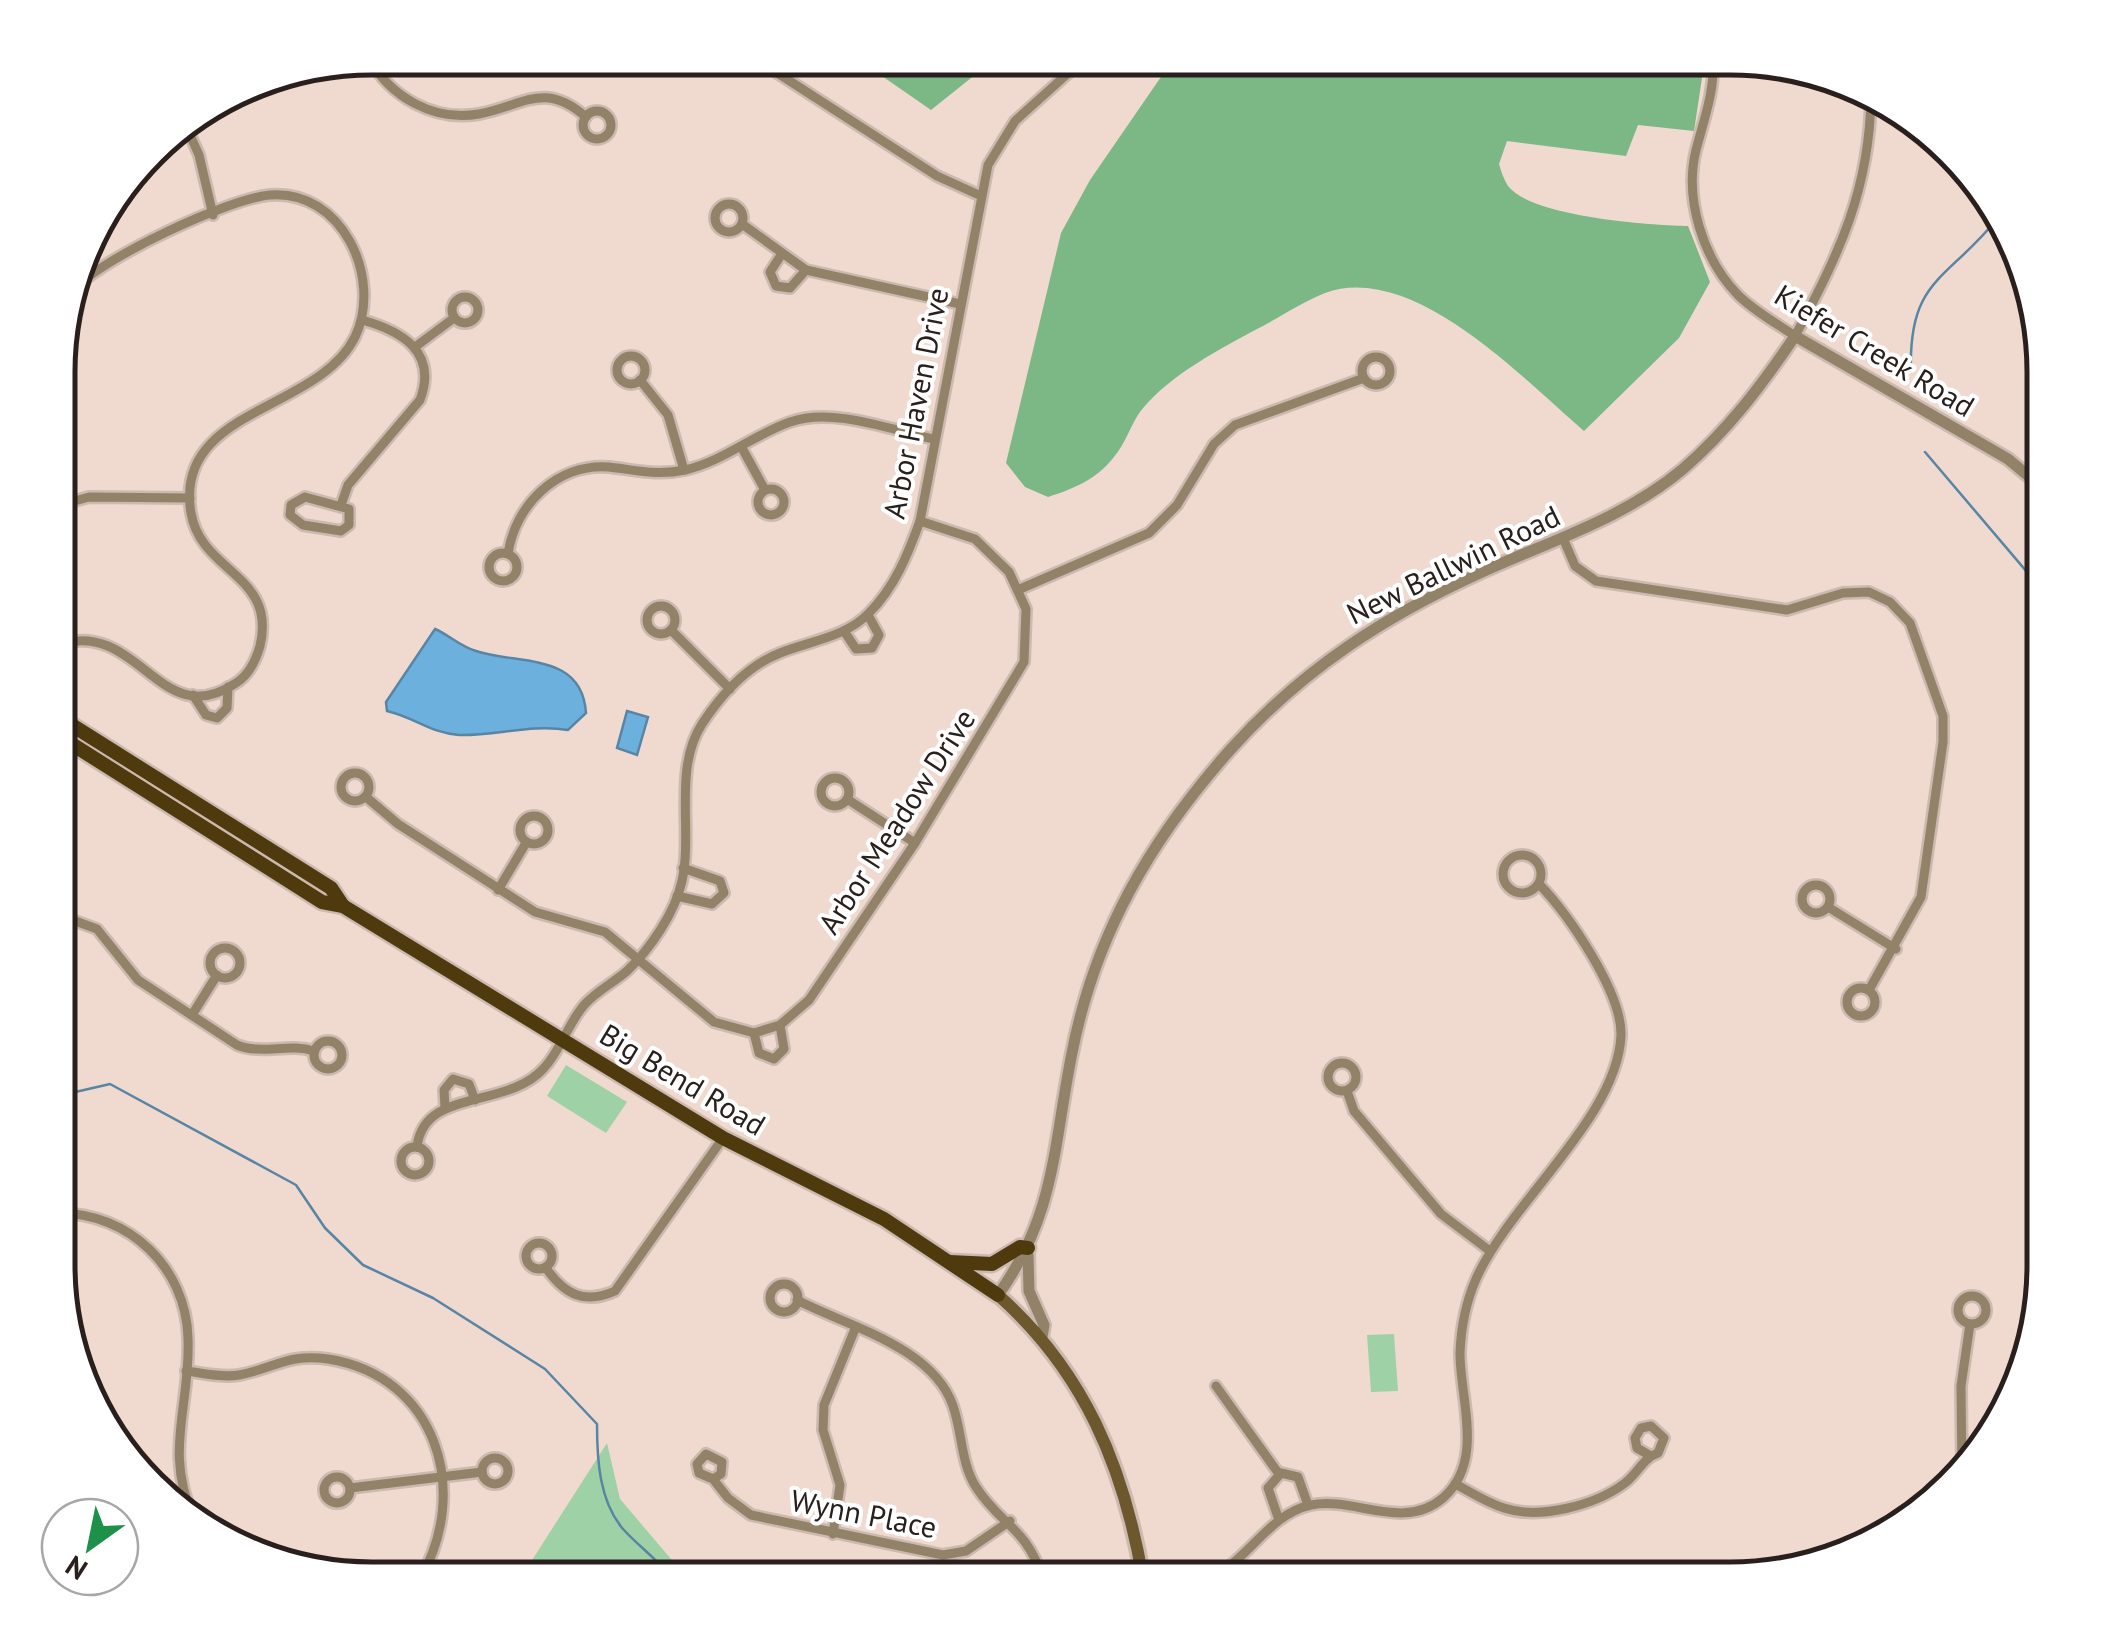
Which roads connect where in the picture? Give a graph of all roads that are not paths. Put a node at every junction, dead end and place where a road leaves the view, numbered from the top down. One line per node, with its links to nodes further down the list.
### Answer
1 (383, 75): 6 (street)
2 (781, 75): 8 (street)
3 (1066, 76): 8 (street, Arbor Haven Drive)
4 (1712, 76): 17 (street, Kiefer Creek Road)
5 (1870, 111): 17 (street, New Ballwin Road)
6 (586, 116)
7 (191, 136): 9 (street)
8 (979, 195): 14 (street, Arbor Haven Drive)
9 (212, 215): 13 (street); 16 (street)
10 (742, 224): 11 (street)
11 (781, 255): 12 (street); 12 (street)
12 (806, 270): 14 (street)
13 (92, 275)
14 (960, 304): 21 (street, Arbor Haven Drive)
15 (454, 318): 18 (street)
16 (362, 320): 18 (street); 26 (street)
17 (1795, 336): 24 (street, Kiefer Creek Road); 30 (street, New Ballwin Road)
18 (416, 347): 28 (street)
19 (1364, 378): 32 (street)
20 (640, 380): 23 (street)
21 (934, 439): 22 (street); 29 (street, Arbor Haven Drive)
22 (742, 448): 23 (street); 25 (street)
23 (684, 470): 31 (street)
24 (2027, 474)
25 (765, 490)
26 (190, 498): 27 (street); 37 (street)
27 (75, 500)
28 (341, 505): 28 (street)
29 (920, 520): 32 (street); 33 (street, Arbor Haven Drive)
30 (1563, 538): 53 (street); 68 (street, New Ballwin Road)
31 (508, 554)
32 (1020, 590): 45 (street, Arbor Meadow Drive)
33 (868, 615): 35 (street, Arbor Haven Drive); 35 (street)
34 (671, 630): 38 (street)
35 (844, 631): 38 (street, Arbor Haven Drive)
36 (75, 641): 39 (street)
37 (228, 687): 39 (street); 39 (street)
38 (730, 689): 46 (street, Arbor Haven Drive)
39 (193, 695)
40 (75, 728): 50 (main road, Big Bend Road)
41 (75, 746): 50 (main road, Big Bend Road)
42 (366, 798): 48 (street)
43 (848, 799): 45 (street)
44 (526, 842): 48 (street)
45 (915, 843): 58 (street, Arbor Meadow Drive)
46 (683, 868): 49 (street, Arbor Haven Drive); 49 (street)
47 (1539, 884): 47 (street); 69 (street)
48 (498, 890): 54 (street)
49 (676, 896): 54 (street, Arbor Haven Drive)
50 (343, 906): 60 (main road, Big Bend Road)
51 (1828, 907): 53 (street)
52 (76, 921): 57 (street)
53 (1896, 949): 56 (street)
54 (639, 958): 59 (street); 60 (street, Arbor Haven Drive)
55 (217, 975): 57 (street)
56 (1869, 990)
57 (192, 1014): 61 (street)
58 (780, 1025): 59 (street, Arbor Meadow Drive); 59 (street)
59 (754, 1033)
60 (562, 1039): 63 (street, Arbor Haven Drive); 65 (main road, Big Bend Road)
61 (314, 1052)
62 (1347, 1090): 69 (street)
63 (476, 1100): 64 (street, Arbor Haven Drive); 64 (street)
64 (445, 1107): 66 (street)
65 (723, 1138): 70 (main road, Big Bend Road); 71 (street)
66 (418, 1147)
67 (76, 1215): 77 (street)
68 (1028, 1248): 70 (main road); 72 (street, New Ballwin Road); 76 (street)
69 (1490, 1251): 85 (street)
70 (948, 1262): 72 (main road, Big Bend Road)
71 (546, 1268)
72 (998, 1295): 76 (main road)
73 (797, 1300): 75 (street)
74 (1970, 1324): 79 (street)
75 (855, 1329): 90 (street); 91 (street)
76 (1042, 1337): 94 (main road)
77 (186, 1371): 83 (street); 87 (street)
78 (1216, 1386): 82 (street)
79 (1962, 1451)
80 (1648, 1455): 85 (street)
81 (482, 1472): 83 (street)
82 (1279, 1474): 88 (street); 89 (street)
83 (444, 1476): 86 (street); 92 (street)
84 (713, 1479): 91 (street, Wynn Place)
85 (1455, 1484): 88 (street)
86 (350, 1488)
87 (184, 1494)
88 (1308, 1506): 89 (street)
89 (1279, 1520): 95 (street)
90 (1010, 1521): 91 (street, Wynn Place); 93 (street)
91 (833, 1534)
92 (428, 1561)
93 (1036, 1561)
94 (1140, 1562)
95 (1237, 1562)

